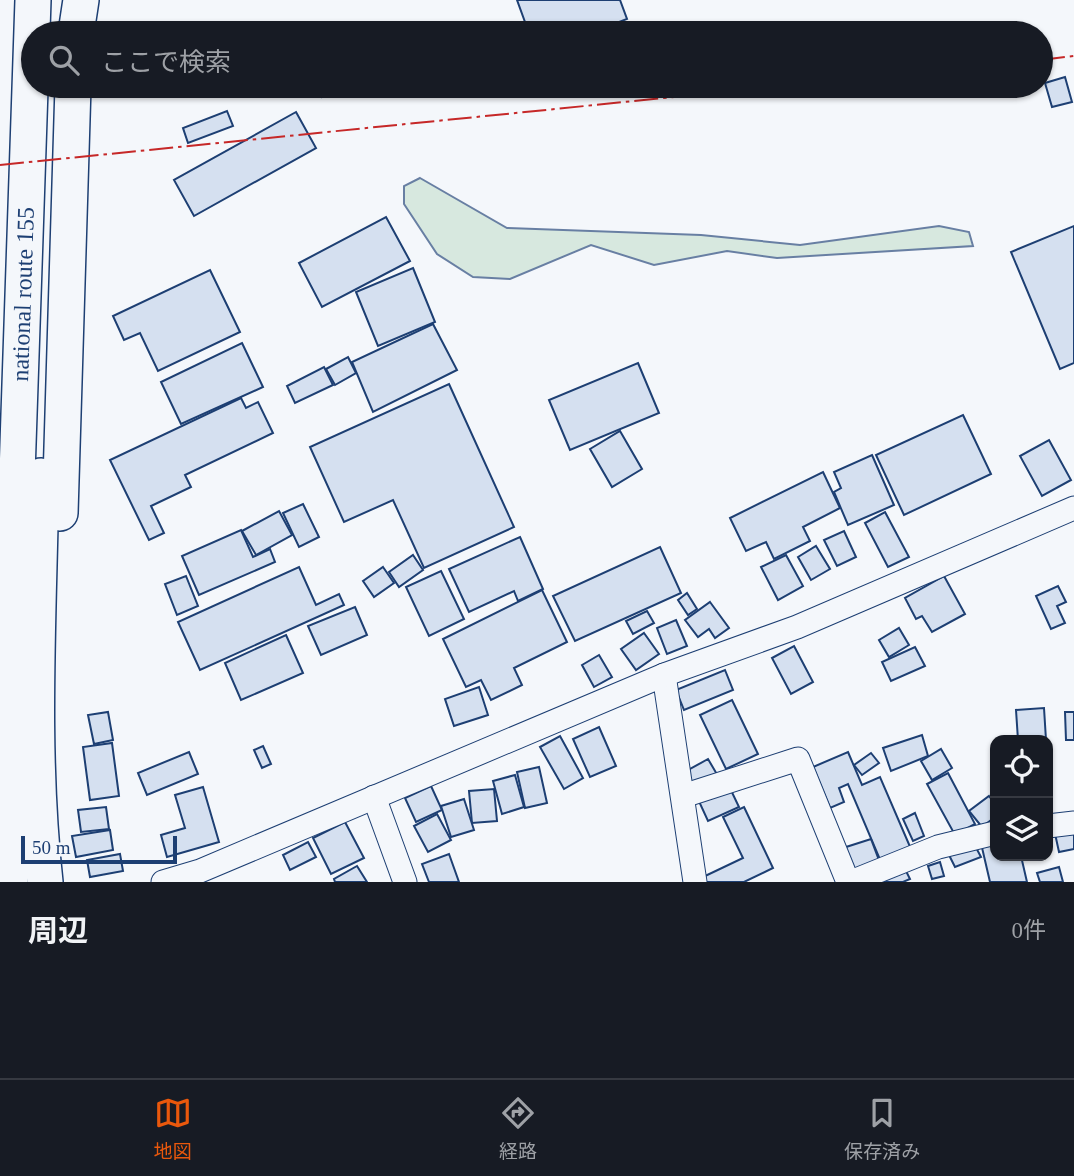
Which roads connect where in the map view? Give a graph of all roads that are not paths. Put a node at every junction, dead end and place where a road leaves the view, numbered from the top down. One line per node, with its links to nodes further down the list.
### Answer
1 (20, 0): 11 (highway)
2 (33, 0): 5 (highway, national route 155)
3 (50, 0): 6 (highway)
4 (81, 0): 7 (highway)
5 (32, 21)
6 (50, 21)
7 (78, 21)
8 (30, 98): 12 (highway, national route 155)
9 (48, 98): 12 (highway, national route 155)
10 (73, 98): 16 (highway)
11 (0, 412)
12 (20, 473): 13 (highway); 16 (highway, national route 155); 23 (highway, national route 155)
13 (0, 504)
14 (1074, 508): 15 (street)
15 (664, 676): 17 (street); 18 (street)
16 (36, 746): 24 (highway, national route 155)
17 (683, 796): 27 (street); 28 (street)
18 (374, 797): 25 (street); 26 (street)
19 (1074, 823): 21 (street)
20 (0, 824): 23 (highway)
21 (1053, 825)
22 (990, 834): 28 (street)
23 (7, 882)
24 (45, 882)
25 (163, 882)
26 (405, 882)
27 (695, 882)
28 (850, 882)

